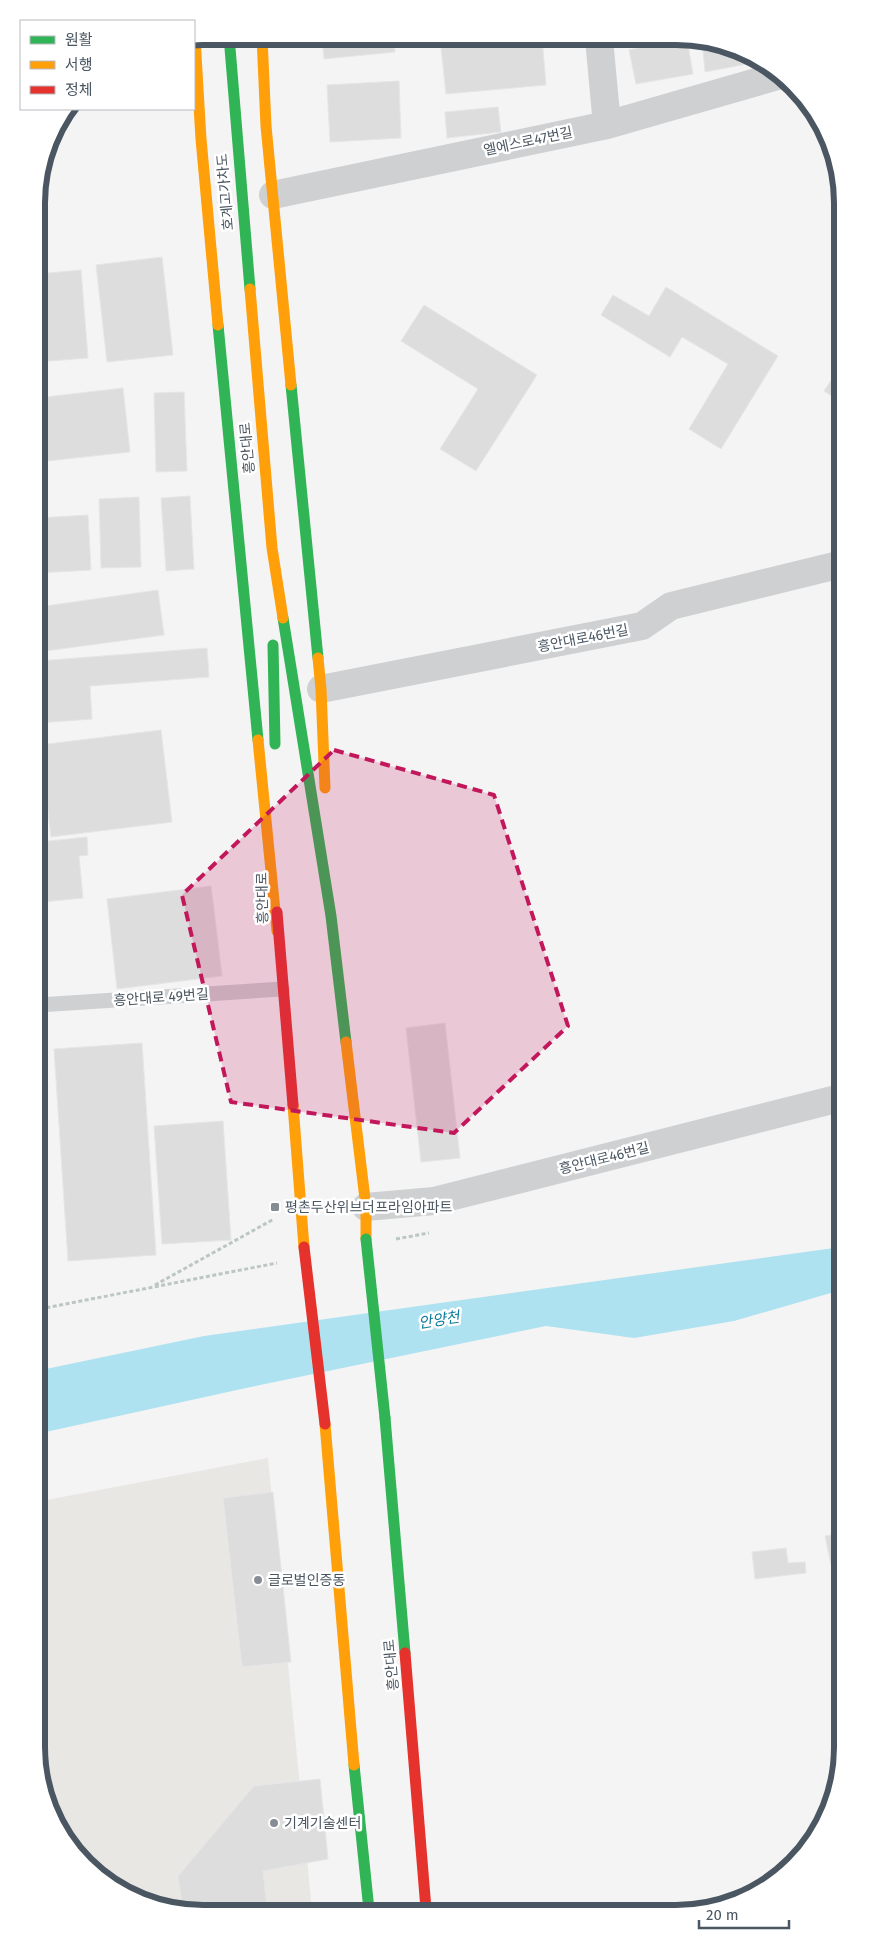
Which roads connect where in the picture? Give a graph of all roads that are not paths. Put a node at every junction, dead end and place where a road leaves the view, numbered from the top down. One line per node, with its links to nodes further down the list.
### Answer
1 (196, 45): 17 (main road)
2 (229, 45): 8 (main road, 호계고가차도)
3 (262, 45): 7 (main road)
4 (599, 45): 6 (street)
5 (772, 78): 6 (street, 엘에스로47번길)
6 (608, 125): 7 (street, 엘에스로47번길)
7 (273, 195): 11 (main road)
8 (253, 346): 9 (main road, 흥안대로)
9 (272, 548): 12 (main road, 흥안대로); 16 (main road, 흥안대로)
10 (834, 565): 11 (street, 흥안대로46번길)
11 (321, 689): 14 (main road)
12 (275, 754)
13 (275, 794): 17 (main road, 흥안대로)
14 (326, 798)
15 (327, 818): 16 (main road)
16 (331, 916): 21 (main road, 흥안대로)
17 (277, 931): 18 (main road, 흥안대로)
18 (282, 989): 19 (lane, 흥안대로 49번길); 23 (main road, 흥안대로, bridge)
19 (45, 1005)
20 (834, 1100): 21 (street, 흥안대로46번길)
21 (366, 1207): 22 (main road, 흥안대로, bridge)
22 (420, 1832): 26 (main road, 흥안대로); 27 (main road)
23 (361, 1842): 24 (main road); 25 (main road)
24 (365, 1905)
25 (368, 1905)
26 (426, 1905)
27 (431, 1905)

